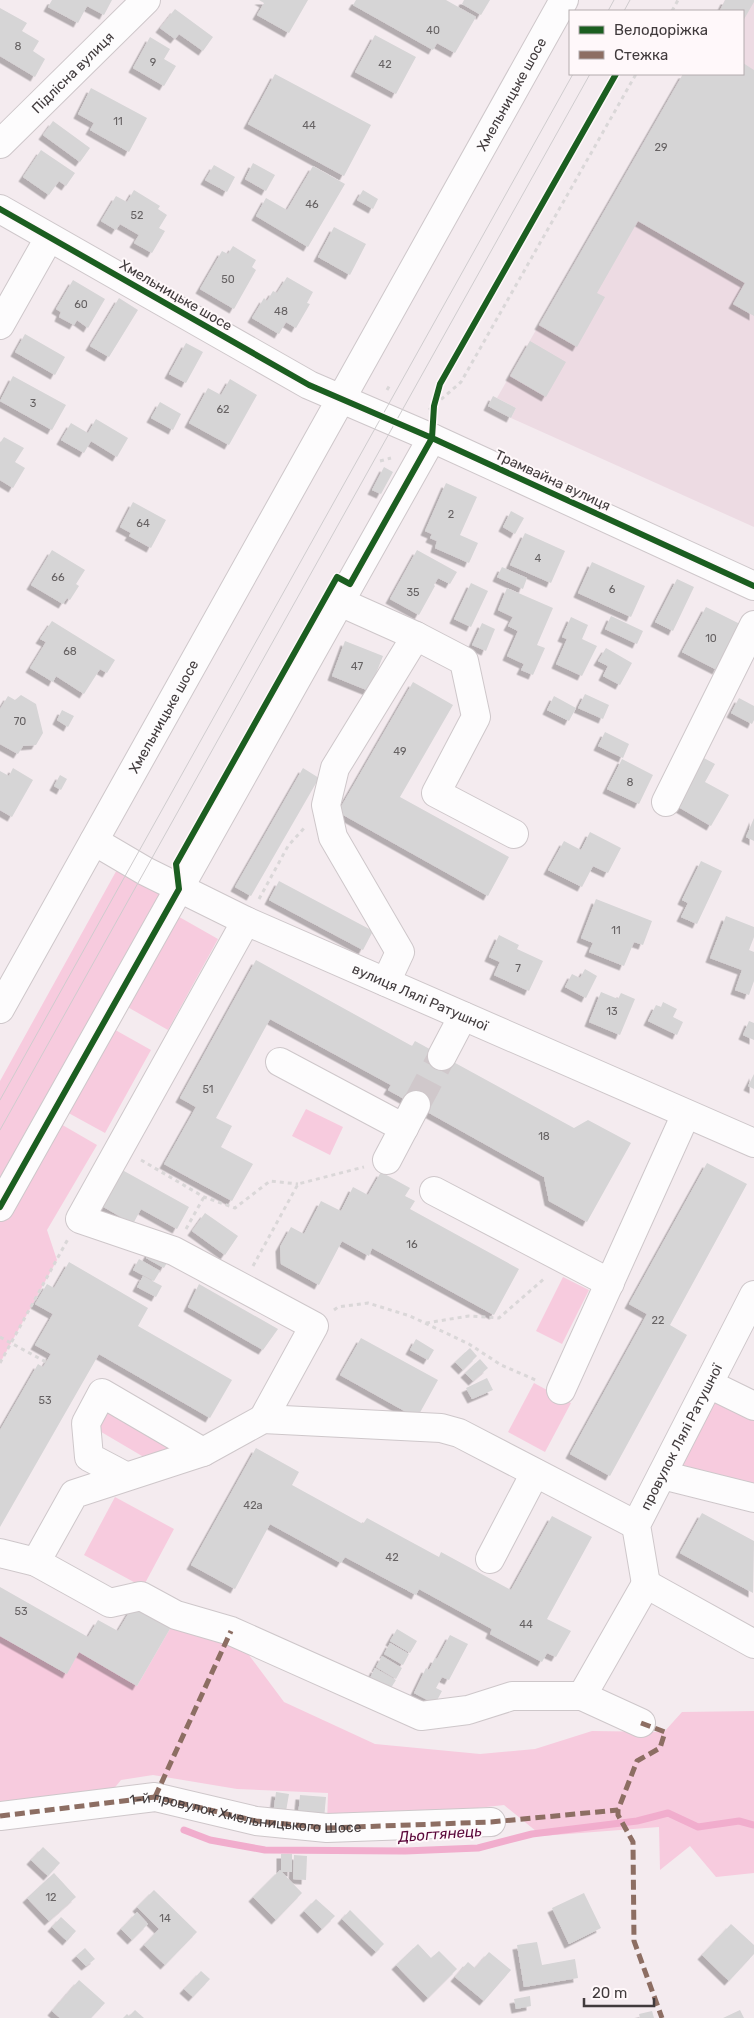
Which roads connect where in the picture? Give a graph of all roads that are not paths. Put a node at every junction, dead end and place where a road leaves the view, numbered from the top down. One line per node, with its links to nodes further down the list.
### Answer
1 (146, 0): 3 (street, Підлісна вулиця)
2 (564, 0): 7 (street, Хмельницьке шосе)
3 (0, 144)
4 (0, 209): 5 (street, Хмельницьке шосе)
5 (49, 238): 6 (street); 7 (street, Хмельницьке шосе)
6 (0, 325)
7 (341, 398): 8 (street, Трамвайна вулиця); 15 (street, Хмельницьке шосе)
8 (422, 434): 9 (street, Трамвайна вулиця); 10 (street)
9 (754, 586)
10 (340, 602): 12 (street); 16 (street)
11 (754, 625): 13 (street)
12 (416, 636): 14 (street); 18 (street)
13 (666, 802)
14 (514, 834)
15 (94, 841): 16 (street, вулиця Лялі Ратушної); 19 (street, Хмельницьке шосе)
16 (179, 889): 17 (street, вулиця Лялі Ратушної); 27 (street)
17 (246, 921): 18 (street, вулиця Лялі Ратушної); 33 (street)
18 (386, 982): 20 (street, вулиця Лялі Ратушної)
19 (0, 1009)
20 (463, 1016): 21 (street); 23 (street, вулиця Лялі Ратушної)
21 (442, 1056)
22 (280, 1062): 25 (street)
23 (686, 1114): 24 (street, вулиця Лялі Ратушної); 28 (street)
24 (754, 1143)
25 (387, 1160)
26 (434, 1191): 28 (street)
27 (0, 1207)
28 (610, 1283): 31 (street)
29 (754, 1295): 30 (street, провулок Лялі Ратушної)
30 (709, 1384): 32 (street); 36 (street, провулок Лялі Ратушної)
31 (561, 1390)
32 (754, 1406)
33 (263, 1419): 34 (street); 35 (street)
34 (203, 1452): 37 (street); 37 (street)
35 (535, 1473): 39 (street); 41 (street)
36 (662, 1475): 38 (street); 39 (street, провулок Лялі Ратушної)
37 (125, 1476): 42 (street)
38 (754, 1498)
39 (636, 1525): 43 (street, провулок Лялі Ратушної)
40 (0, 1553): 42 (street)
41 (490, 1559)
42 (36, 1562): 45 (street)
43 (646, 1584): 44 (street); 45 (street)
44 (754, 1644)
45 (582, 1696): 46 (street)
46 (641, 1723)
47 (0, 1816): 48 (street, 1-й провулок Хмельницького Шосе)
48 (491, 1822)

